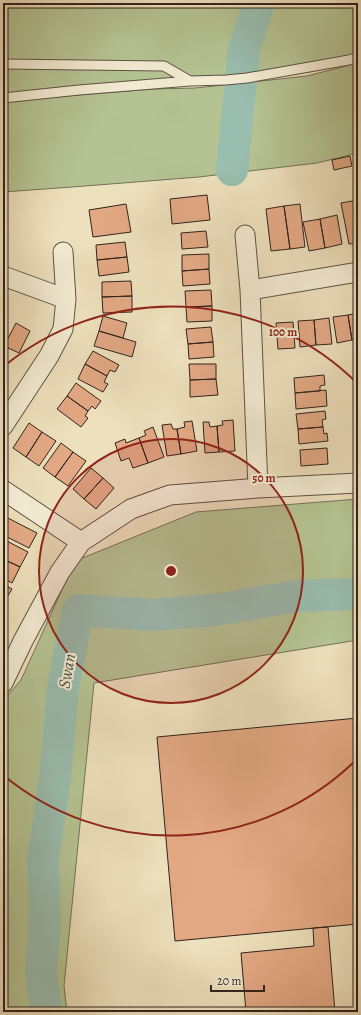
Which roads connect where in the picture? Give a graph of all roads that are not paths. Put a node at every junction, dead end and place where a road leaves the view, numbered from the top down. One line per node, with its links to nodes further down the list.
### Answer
1 (358, 57): 3 (lane)
2 (3, 64): 3 (lane)
3 (190, 81): 4 (lane)
4 (3, 98)
5 (245, 235): 9 (street)
6 (63, 252): 10 (street)
7 (358, 272): 9 (street)
8 (3, 276): 10 (street)
9 (250, 290): 13 (street)
10 (66, 299): 11 (street)
11 (3, 426)
12 (358, 482): 13 (street)
13 (258, 488): 15 (street)
14 (3, 490): 15 (street)
15 (81, 542): 16 (street)
16 (3, 683)

